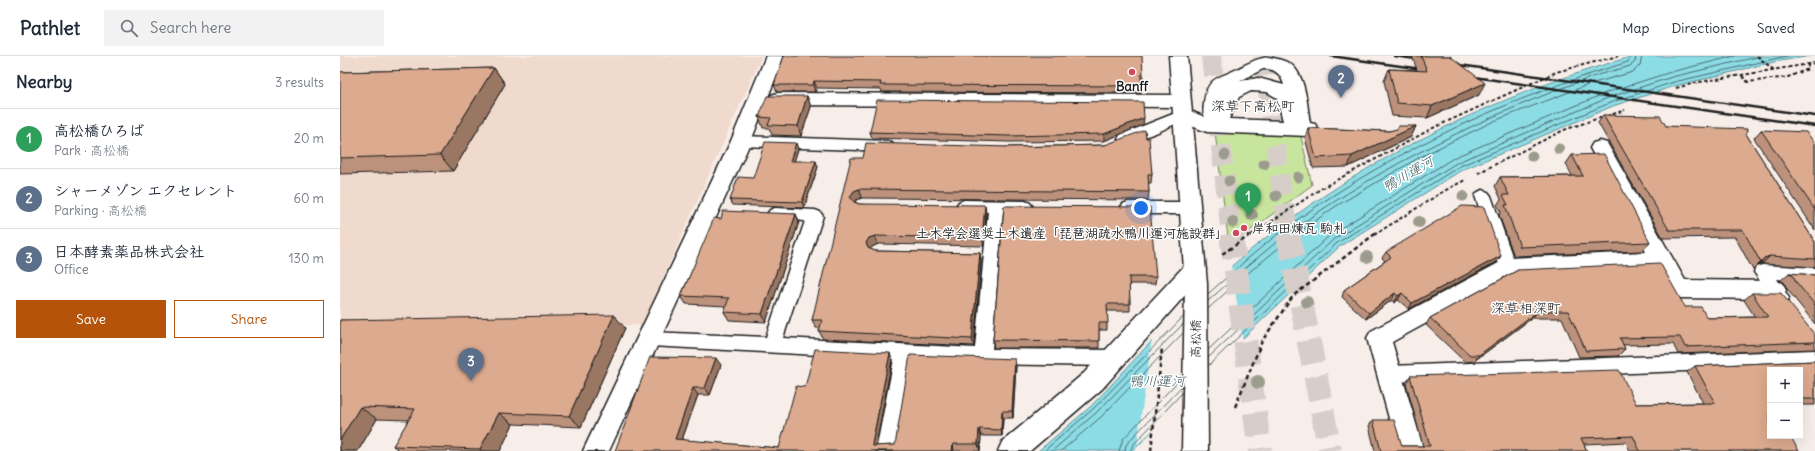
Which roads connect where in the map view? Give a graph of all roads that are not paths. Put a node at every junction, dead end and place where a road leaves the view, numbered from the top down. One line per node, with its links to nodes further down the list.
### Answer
1 (776, 56): 3 (street)
2 (1178, 56): 4 (street, 高松橋)
3 (759, 98): 4 (street); 8 (street)
4 (1182, 108): 5 (street); 9 (lane); 17 (street, 高松橋)
5 (1218, 120): 5 (street); 6 (street); 6 (street)
6 (1276, 128): 7 (street)
7 (1323, 130)
8 (741, 140): 10 (lane); 25 (street)
9 (1112, 144)
10 (899, 146)
11 (1600, 148): 19 (street)
12 (1483, 196): 20 (lane)
13 (949, 206): 14 (lane)
14 (996, 207): 15 (lane); 28 (lane)
15 (1042, 207)
16 (1111, 208): 17 (lane)
17 (1191, 208): 22 (street, 高松橋)
18 (761, 214): 26 (lane)
19 (1662, 260): 20 (street); 23 (street)
20 (1508, 267): 31 (street)
21 (1815, 275): 23 (lane)
22 (1196, 276): 29 (street); 35 (street, 高松橋)
23 (1775, 290): 24 (lane)
24 (1790, 308)
25 (650, 339): 26 (lane); 32 (street)
26 (772, 345): 27 (lane)
27 (904, 351): 28 (lane); 33 (lane)
28 (983, 356): 29 (lane)
29 (1115, 358): 34 (street)
30 (1815, 358): 31 (lane)
31 (1390, 374): 36 (street)
32 (596, 451)
33 (886, 451)
34 (1011, 451)
35 (1195, 451)
36 (1411, 451)

